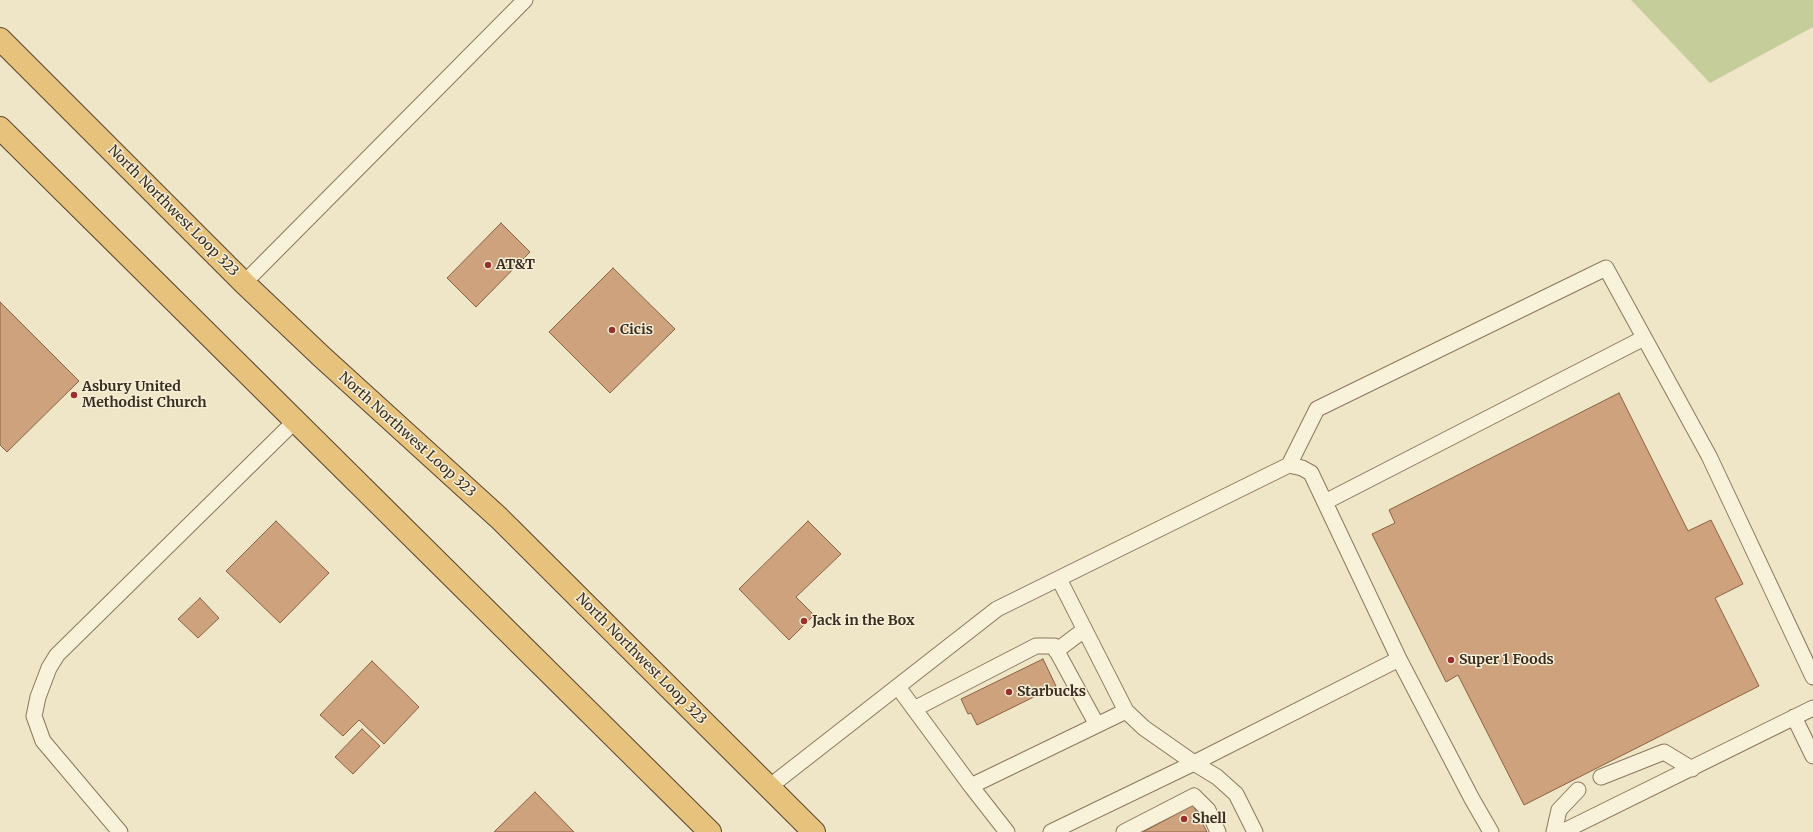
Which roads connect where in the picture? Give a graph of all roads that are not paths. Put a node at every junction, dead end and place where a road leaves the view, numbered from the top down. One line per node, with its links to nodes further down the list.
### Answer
1 (525, 0): 4 (lane)
2 (0, 39): 4 (highway, North Northwest Loop 323)
3 (0, 128): 6 (highway)
4 (244, 283): 25 (highway, North Northwest Loop 323)
5 (1644, 338): 7 (lane); 8 (lane); 13 (lane)
6 (295, 421): 27 (lane); 28 (highway)
7 (1289, 465): 8 (lane); 9 (lane)
8 (1324, 502): 12 (lane)
9 (1059, 579): 10 (lane); 14 (lane)
10 (1084, 630): 11 (lane); 17 (lane)
11 (1056, 651): 16 (lane); 19 (lane)
12 (1399, 659): 21 (lane); 35 (lane)
13 (1813, 678)
14 (898, 687): 16 (lane); 25 (lane)
15 (1813, 708): 18 (lane)
16 (914, 709): 24 (lane)
17 (1126, 711): 19 (lane); 21 (lane)
18 (1794, 717): 20 (lane); 22 (lane)
19 (1097, 725): 24 (lane)
20 (1813, 756)
21 (1194, 763): 31 (lane); 34 (lane)
22 (1692, 769): 23 (lane); 37 (lane)
23 (1601, 776)
24 (971, 786): 30 (lane)
25 (769, 787): 29 (highway, North Northwest Loop 323)
26 (1578, 790): 36 (lane)
27 (120, 832)
28 (710, 832)
29 (814, 832)
30 (1007, 832)
31 (1051, 832)
32 (1124, 832): 33 (lane)
33 (1218, 832)
34 (1255, 832)
35 (1491, 832)
36 (1554, 832)
37 (1562, 832)

